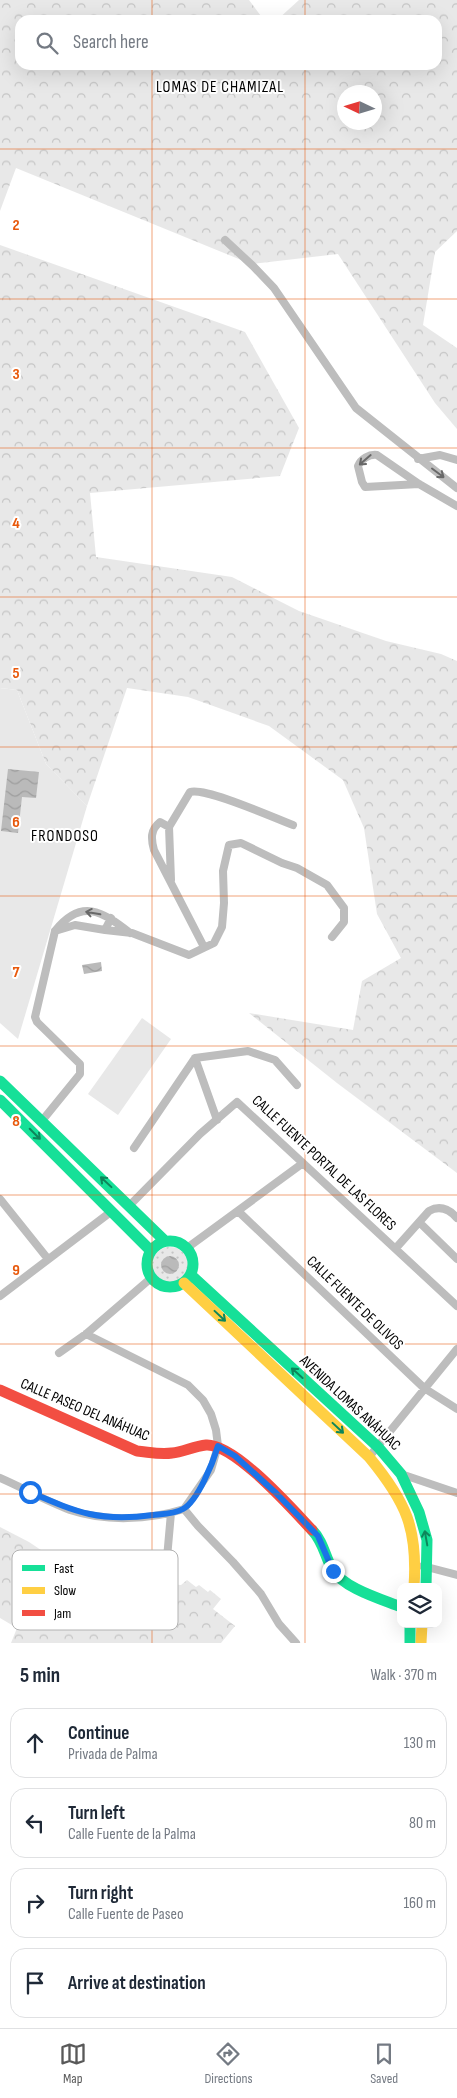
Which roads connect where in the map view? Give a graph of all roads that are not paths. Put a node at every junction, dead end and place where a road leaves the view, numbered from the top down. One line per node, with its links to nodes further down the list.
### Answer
1 (225, 240): 2 (street)
2 (418, 459): 3 (street); 5 (street, one-way to 5)
3 (457, 460)
4 (419, 484): 4 (street, one-way to 4); 6 (street)
5 (457, 488)
6 (457, 506)
7 (293, 825): 8 (street)
8 (169, 827): 9 (street); 9 (street)
9 (171, 880): 17 (street)
10 (74, 913): 11 (street, one-way to 10); 12 (street); 14 (street)
11 (111, 918): 13 (street); 15 (street)
12 (75, 925): 13 (street); 14 (street)
13 (106, 930): 15 (street)
14 (55, 931): 23 (street)
15 (132, 934): 17 (street)
16 (332, 936): 17 (street)
17 (204, 948)
18 (195, 1058): 20 (street); 22 (street); 24 (street)
19 (0, 1081): 23 (main road)
20 (297, 1084)
21 (0, 1100): 28 (main road, one-way to 28)
22 (218, 1120): 25 (street, CALLE FUENTE PORTAL DE LAS FLORES); 27 (street, CALLE FUENTE PORTAL DE LAS FLORES)
23 (41, 1122): 27 (main road, one-way to 23)
24 (134, 1148)
25 (303, 1163): 29 (street); 34 (street, CALLE FUENTE PORTAL DE LAS FLORES)
26 (0, 1199): 37 (street)
27 (130, 1205): 32 (main road)
28 (112, 1211): 35 (main road); 37 (street)
29 (239, 1212): 33 (street); 45 (street, CALLE FUENTE DE OLIVOS)
30 (457, 1218): 31 (street)
31 (420, 1222): 34 (street); 36 (street)
32 (165, 1241): 33 (main road); 35 (main road)
33 (187, 1248): 39 (main road)
34 (396, 1248): 41 (street, CALLE FUENTE PORTAL DE LAS FLORES)
35 (151, 1251): 38 (main road)
36 (457, 1259)
37 (48, 1260): 40 (street)
38 (150, 1279): 39 (main road); 42 (street)
39 (188, 1279): 49 (main road, AVENIDA LOMAS ANÁHUAC, one-way to 39); 50 (main road, AVENIDA LOMAS ANÁHUAC, one-way to 50)
40 (0, 1296)
41 (457, 1306)
42 (86, 1334): 44 (street); 48 (street)
43 (457, 1350): 45 (street)
44 (60, 1353)
45 (424, 1388): 47 (street, CALLE FUENTE DE OLIVOS); 49 (street)
46 (0, 1390): 48 (main road, CALLE PASEO DEL ANÁHUAC)
47 (457, 1409)
48 (218, 1446): 54 (street); 61 (main road)
49 (378, 1447): 50 (street); 51 (main road, AVENIDA LOMAS ANÁHUAC)
50 (369, 1457): 57 (main road, AVENIDA LOMAS ANÁHUAC)
51 (401, 1474): 53 (street); 57 (main road, AVENIDA LOMAS ANÁHUAC, one-way to 51)
52 (0, 1478): 55 (street)
53 (457, 1493)
54 (184, 1509): 55 (street); 64 (street)
55 (171, 1513): 56 (street)
56 (168, 1550)
57 (422, 1566): 58 (street); 59 (main road, AVENIDA LOMAS ANÁHUAC); 60 (main road, AVENIDA LOMAS ANÁHUAC)
58 (457, 1575)
59 (416, 1583)
60 (425, 1583)
61 (397, 1605)
62 (410, 1628): 65 (main road)
63 (422, 1628): 66 (main road)
64 (296, 1643)
65 (410, 1643)
66 (421, 1643)

